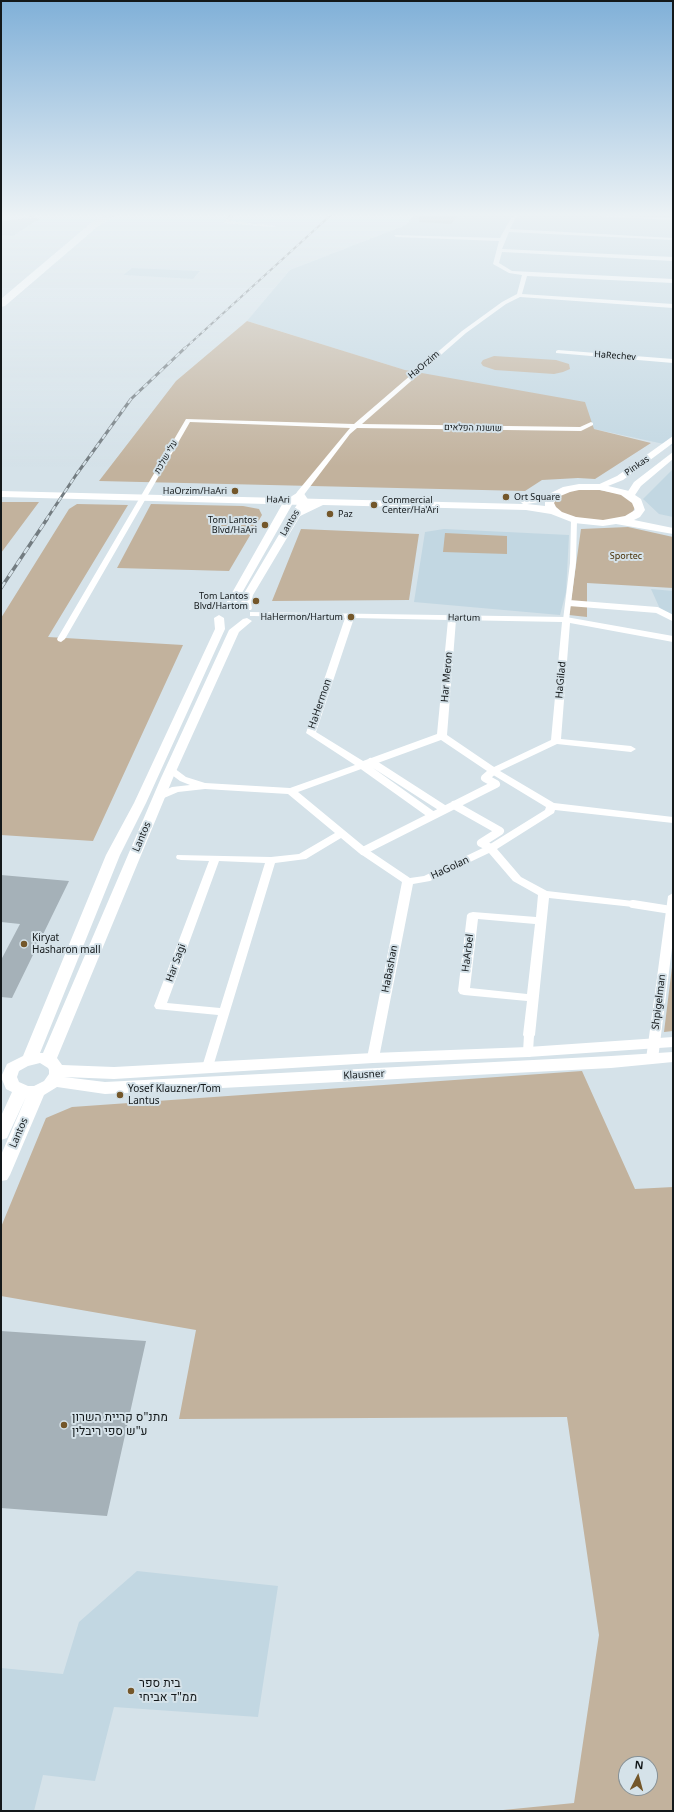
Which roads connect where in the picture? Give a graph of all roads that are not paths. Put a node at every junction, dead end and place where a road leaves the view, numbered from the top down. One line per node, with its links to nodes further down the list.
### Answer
1 (513, 299): 7 (street, HaOrzim)
2 (558, 299): 3 (street)
3 (673, 306)
4 (558, 352): 5 (street, HaRechev)
5 (673, 361)
6 (591, 424): 7 (street, שושנת הפלאים)
7 (355, 426): 16 (street, HaOrzim); 34 (street, עלי שלכת)
8 (673, 439): 10 (street, Pinkas)
9 (673, 456): 14 (street)
10 (598, 487): 14 (main road, HaAri); 15 (main road, HaAri)
11 (1, 488): 13 (main road, HaAri)
12 (1, 494): 13 (main road, HaAri)
13 (244, 496): 16 (main road, HaAri); 17 (main road, HaAri)
14 (630, 496): 24 (main road)
15 (551, 497): 16 (main road, HaAri); 20 (main road)
16 (302, 498): 18 (main road, HaAri); 19 (main road, HaAri); 22 (street, Lantos)
17 (257, 500): 18 (main road, HaAri); 21 (main road)
18 (289, 501): 21 (street, Lantos)
19 (328, 502): 20 (main road, HaAri); 22 (main road)
20 (554, 511): 23 (main road, HaAri)
21 (283, 512): 27 (street, Lantos)
22 (296, 514): 28 (street, Lantos)
23 (574, 520): 24 (main road, HaAri); 26 (street)
24 (616, 522): 25 (main road)
25 (673, 531)
26 (569, 603): 32 (street); 33 (street)
27 (229, 607): 28 (street); 30 (street, Lantos)
28 (249, 614): 29 (street, Hartum); 30 (street); 40 (street, Lantos)
29 (350, 617): 31 (street, Hartum); 39 (street, HaHermon)
30 (219, 618): 70 (street, Lantos)
31 (452, 618): 33 (street, Hartum); 36 (street, Har Meron)
32 (673, 618)
33 (566, 620): 35 (street, Hartum); 37 (street, HaGilad)
34 (61, 639)
35 (673, 639)
36 (442, 736): 39 (street); 41 (street)
37 (556, 741): 38 (street); 41 (street)
38 (631, 748)
39 (367, 763): 43 (street); 47 (street); 48 (street)
40 (171, 770): 42 (street); 44 (street, Lantos)
41 (493, 771): 45 (street); 46 (street)
42 (205, 786): 43 (street); 44 (street)
43 (291, 791): 50 (street)
44 (160, 796): 72 (street, Lantos)
45 (454, 805): 47 (street); 51 (street)
46 (551, 806): 49 (street); 51 (street, HaGolan)
47 (444, 809): 48 (street)
48 (432, 816): 52 (street)
49 (673, 820)
50 (341, 833): 52 (street); 55 (street)
51 (491, 848): 56 (street, HaGolan); 57 (street)
52 (362, 851): 56 (street)
53 (181, 857): 54 (street)
54 (215, 858): 55 (street); 63 (street, Har Sagi)
55 (271, 860): 63 (street)
56 (408, 881): 69 (street, HaBashan)
57 (544, 894): 59 (street); 61 (street)
58 (673, 896): 60 (street, Shpigelman)
59 (633, 904): 60 (street)
60 (671, 910): 67 (street, Shpigelman)
61 (541, 921): 62 (street); 62 (street, HaArbel)
62 (532, 998): 64 (street)
63 (225, 1012): 71 (street)
64 (528, 1034): 66 (street)
65 (673, 1042): 67 (street, Klausner)
66 (528, 1052): 67 (street, Klausner); 69 (street, Klausner)
67 (653, 1052): 68 (street, Klausner); 72 (street, Klausner)
68 (673, 1057)
69 (373, 1058): 71 (street, Klausner)
70 (30, 1059): 72 (street); 73 (street)
71 (208, 1067): 72 (street, Klausner)
72 (53, 1070): 73 (street)
73 (29, 1091): 74 (street, Lantos); 75 (street, Lantos)
74 (1, 1134)
75 (1, 1175)

